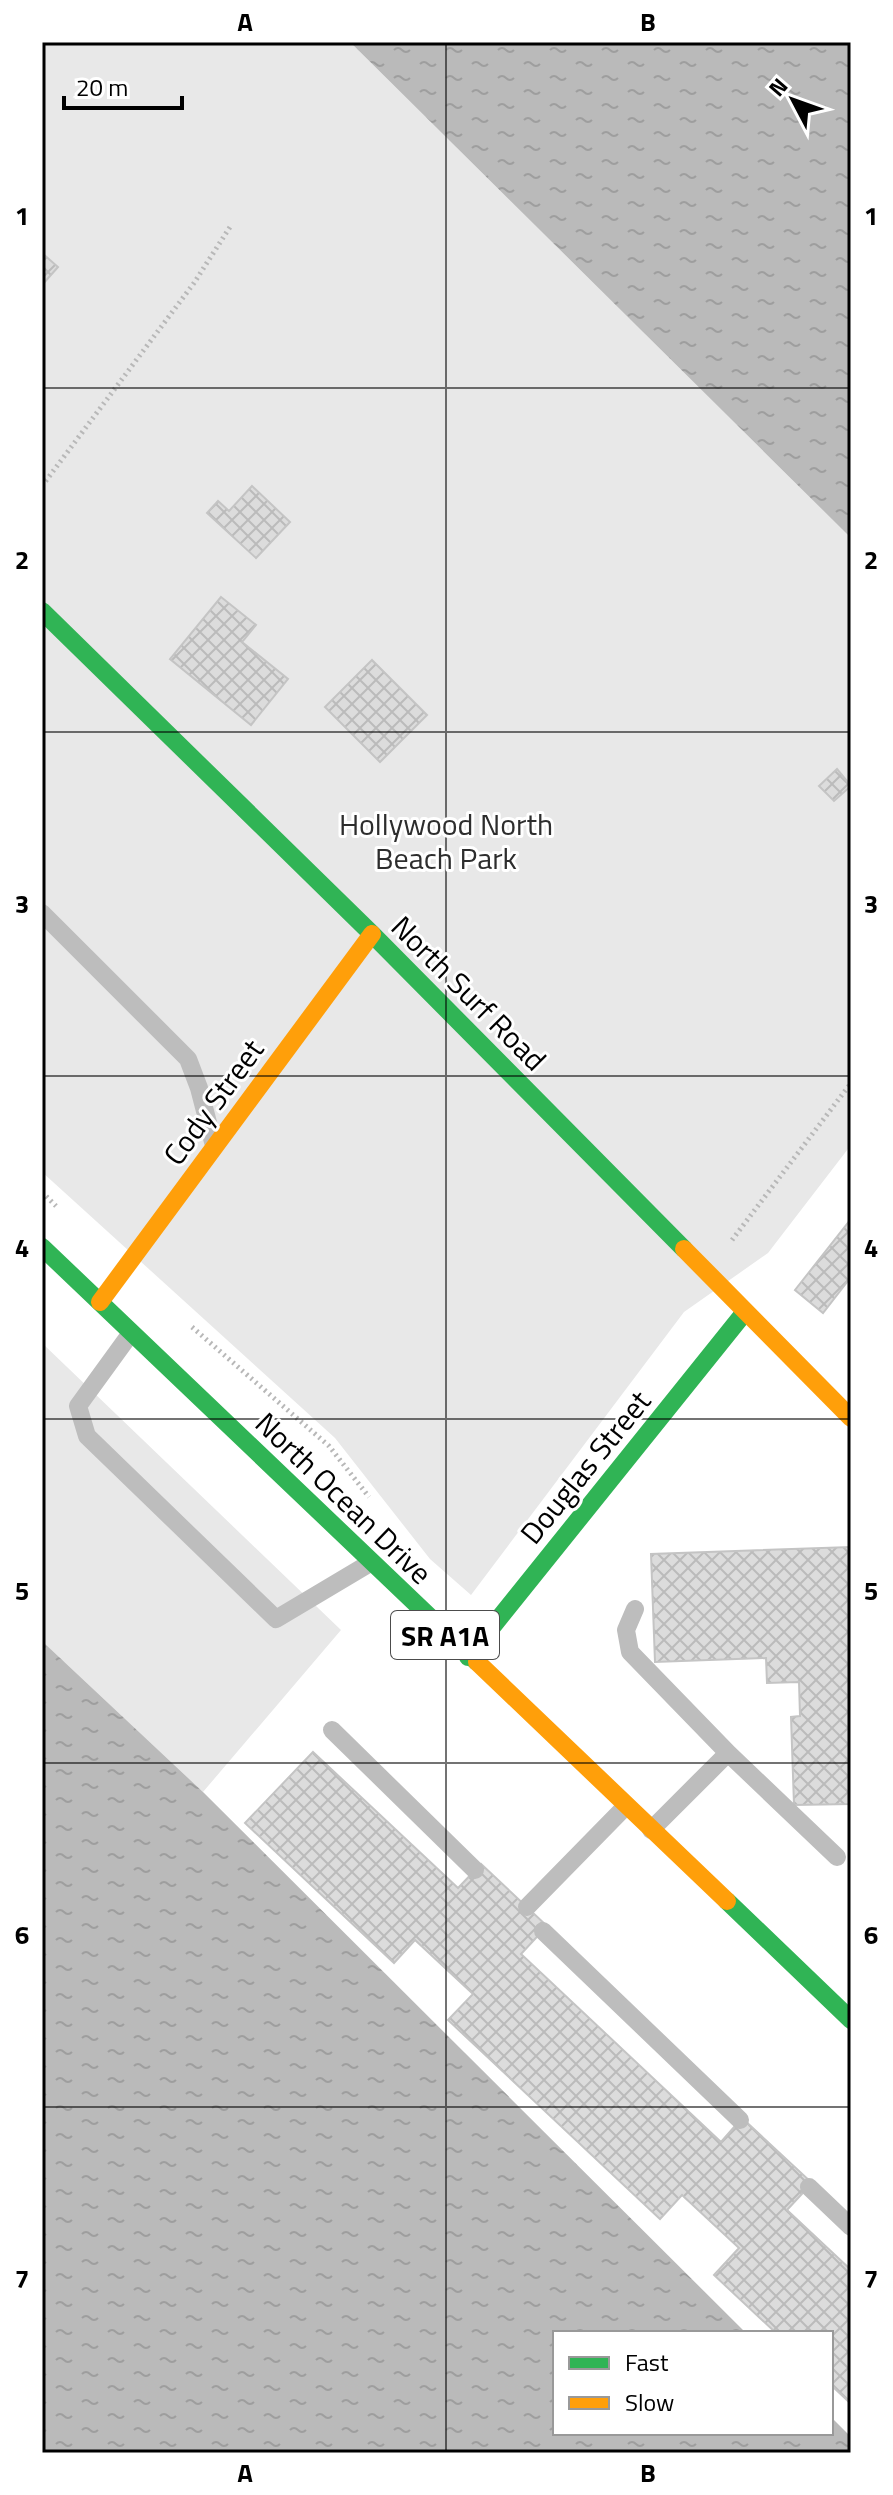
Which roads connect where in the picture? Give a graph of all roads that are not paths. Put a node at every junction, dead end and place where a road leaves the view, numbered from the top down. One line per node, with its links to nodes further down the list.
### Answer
1 (42, 611): 3 (street, North Surf Road)
2 (42, 913): 4 (lane)
3 (372, 934): 4 (street, Cody Street); 7 (street, North Surf Road)
4 (214, 1147): 6 (street, Cody Street)
5 (42, 1247): 6 (street, North Ocean Drive / SR A1A)
6 (100, 1302): 8 (street, North Ocean Drive / SR A1A)
7 (745, 1312): 9 (street, North Surf Road); 12 (street, Douglas Street)
8 (131, 1333): 10 (street, North Ocean Drive / SR A1A); 10 (lane)
9 (851, 1418)
10 (370, 1563): 12 (street, North Ocean Drive / SR A1A)
11 (635, 1609): 14 (lane)
12 (468, 1657): 15 (street, North Ocean Drive / SR A1A)
13 (332, 1730): 18 (lane)
14 (728, 1753): 16 (lane); 17 (lane)
15 (626, 1806): 16 (street, North Ocean Drive / SR A1A); 19 (lane)
16 (651, 1830): 21 (street, North Ocean Drive / SR A1A)
17 (837, 1857)
18 (475, 1870)
19 (527, 1907)
20 (543, 1931): 22 (lane)
21 (851, 2020)
22 (740, 2120)
23 (809, 2187): 24 (lane)
24 (851, 2227)

